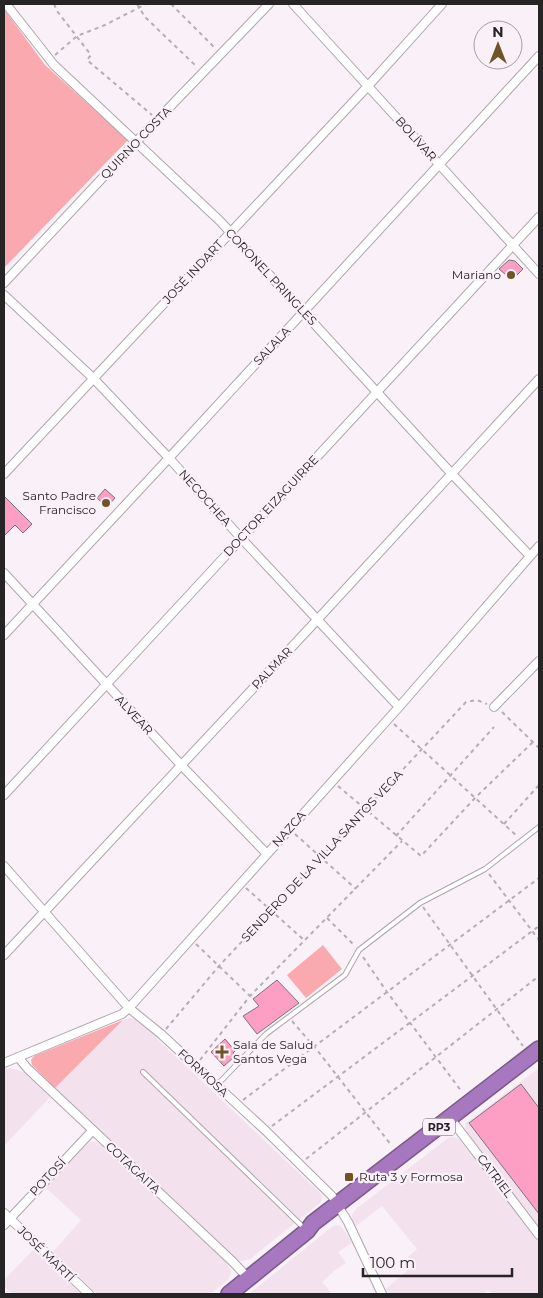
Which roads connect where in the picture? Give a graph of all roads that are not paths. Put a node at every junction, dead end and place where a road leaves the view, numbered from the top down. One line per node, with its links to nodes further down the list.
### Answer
1 (6, 4): 7 (street, CORONEL PRINGLES)
2 (269, 4): 7 (street, QUIRNO COSTA)
3 (293, 4): 6 (street, BOLÍVAR)
4 (442, 4): 6 (street, JOSÉ INDART)
5 (539, 56): 8 (street, SALALA)
6 (368, 86): 8 (street, BOLÍVAR); 10 (street, JOSÉ INDART)
7 (136, 142): 10 (street, CORONEL PRINGLES); 13 (street, QUIRNO COSTA)
8 (440, 165): 11 (street, BOLÍVAR); 15 (street, SALALA)
9 (539, 217): 11 (street, DOCTOR EIZAGUIRRE)
10 (230, 232): 15 (street, CORONEL PRINGLES); 16 (street, JOSÉ INDART)
11 (513, 245): 12 (street, BOLÍVAR); 18 (street, DOCTOR EIZAGUIRRE)
12 (539, 274)
13 (4, 283)
14 (4, 295): 16 (street, NECOCHEA)
15 (304, 312): 18 (street, CORONEL PRINGLES); 19 (street, SALALA)
16 (94, 378): 19 (street, NECOCHEA); 21 (street, JOSÉ INDART)
17 (539, 379): 20 (street, PALMAR)
18 (377, 392): 20 (street, CORONEL PRINGLES); 22 (street, DOCTOR EIZAGUIRRE)
19 (169, 458): 22 (street, NECOCHEA); 26 (street, SALALA)
20 (451, 473): 24 (street, CORONEL PRINGLES); 27 (street, PALMAR)
21 (4, 474)
22 (241, 538): 27 (street, NECOCHEA); 30 (street, DOCTOR EIZAGUIRRE)
23 (538, 548): 24 (street, NAZCA)
24 (530, 556): 31 (street, NAZCA)
25 (4, 573): 26 (street, ALVEAR)
26 (32, 604): 28 (street, SALALA); 30 (street, ALVEAR)
27 (317, 620): 31 (street, NECOCHEA); 33 (street, PALMAR)
28 (4, 635)
29 (539, 661): 32 (street)
30 (106, 684): 33 (street, ALVEAR); 34 (street, DOCTOR EIZAGUIRRE)
31 (400, 707): 36 (street, NAZCA)
32 (494, 707)
33 (181, 765): 36 (street, ALVEAR); 38 (street, PALMAR)
34 (4, 794)
35 (539, 827): 45 (lane)
36 (267, 854): 40 (street, NAZCA)
37 (4, 866): 38 (street, FORMOSA)
38 (44, 910): 39 (street, PALMAR); 40 (street, FORMOSA)
39 (4, 955)
40 (129, 1008): 42 (street, NAZCA); 45 (street, FORMOSA)
41 (535, 1052): 46 (highway, RP3)
42 (18, 1057): 43 (street, NAZCA); 47 (street, COTAGAITA)
43 (4, 1063)
44 (143, 1072): 50 (lane)
45 (216, 1085): 48 (street, FORMOSA)
46 (450, 1118): 48 (highway, RP3); 51 (street, CATRIEL)
47 (92, 1130): 49 (street, POTOSÍ); 52 (street, COTAGAITA)
48 (337, 1204): 50 (highway, RP3); 55 (street, FORMOSA)
49 (6, 1219): 53 (street, JOSÉ MARTÍ)
50 (307, 1231): 52 (highway, RP3)
51 (539, 1235)
52 (249, 1279): 54 (highway, RP3)
53 (89, 1294)
54 (229, 1294)
55 (382, 1294)

